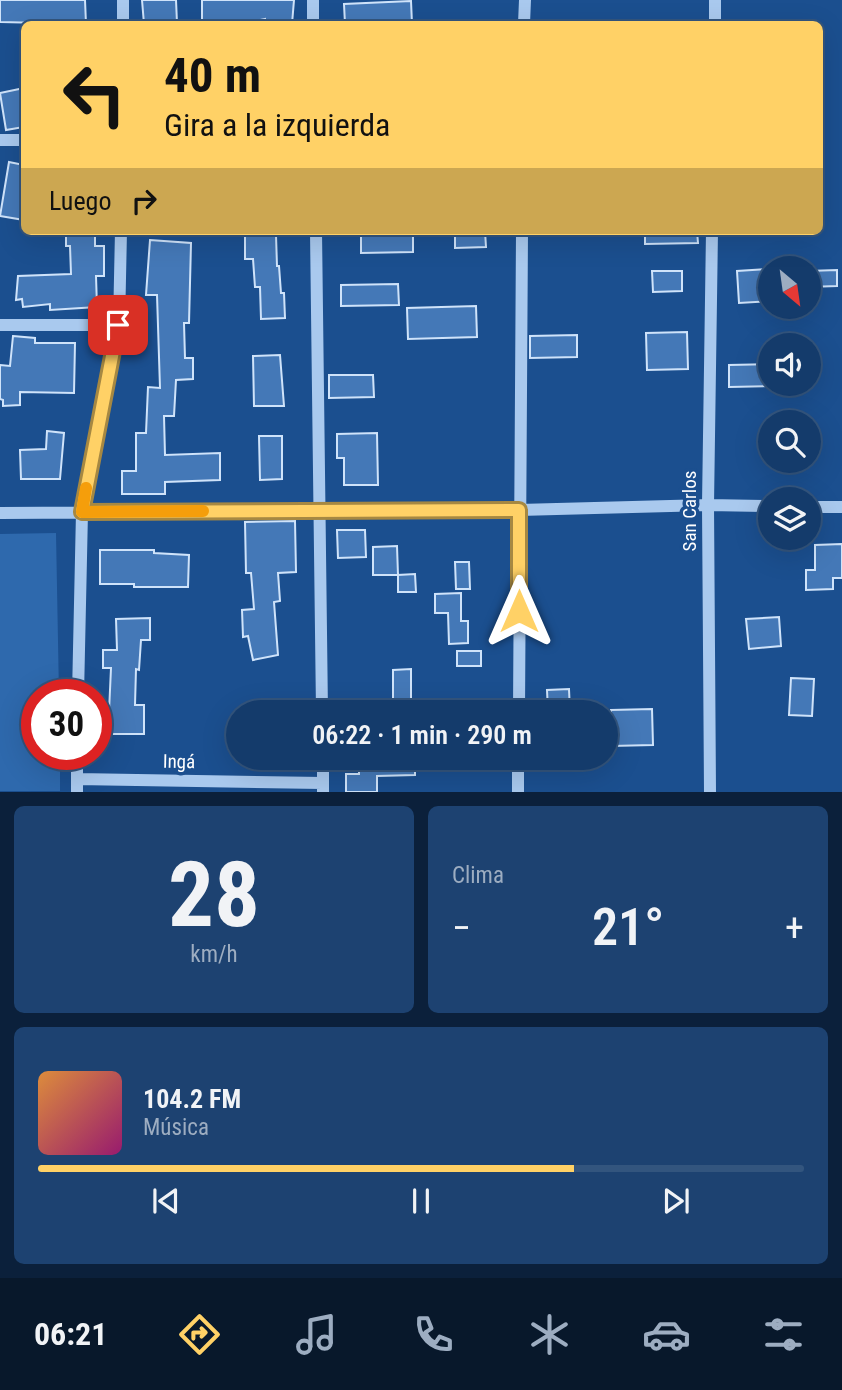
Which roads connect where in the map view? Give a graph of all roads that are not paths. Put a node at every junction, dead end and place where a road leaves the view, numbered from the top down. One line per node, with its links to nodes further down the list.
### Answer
1 (123, 0): 5 (street)
2 (313, 0): 6 (street)
3 (525, 0): 7 (street)
4 (715, 0): 8 (street)
5 (123, 21)
6 (313, 21)
7 (524, 21)
8 (715, 21)
9 (0, 139): 10 (street)
10 (21, 140)
11 (121, 235): 15 (street)
12 (316, 235): 22 (street)
13 (522, 235): 21 (street)
14 (712, 235): 17 (street, San Carlos)
15 (118, 325): 16 (street); 23 (street)
16 (0, 326)
17 (708, 505): 18 (street); 21 (street); 32 (street, San Carlos)
18 (758, 506)
19 (821, 507): 20 (street)
20 (842, 507)
21 (519, 510): 22 (street); 27 (street)
22 (319, 511): 23 (street); 26 (street)
23 (82, 512): 24 (street); 25 (street)
24 (0, 513)
25 (78, 679)
26 (322, 700)
27 (519, 700)
28 (518, 770): 31 (street)
29 (77, 785): 30 (street, Ingá)
30 (323, 787)
31 (518, 792)
32 (710, 792)

